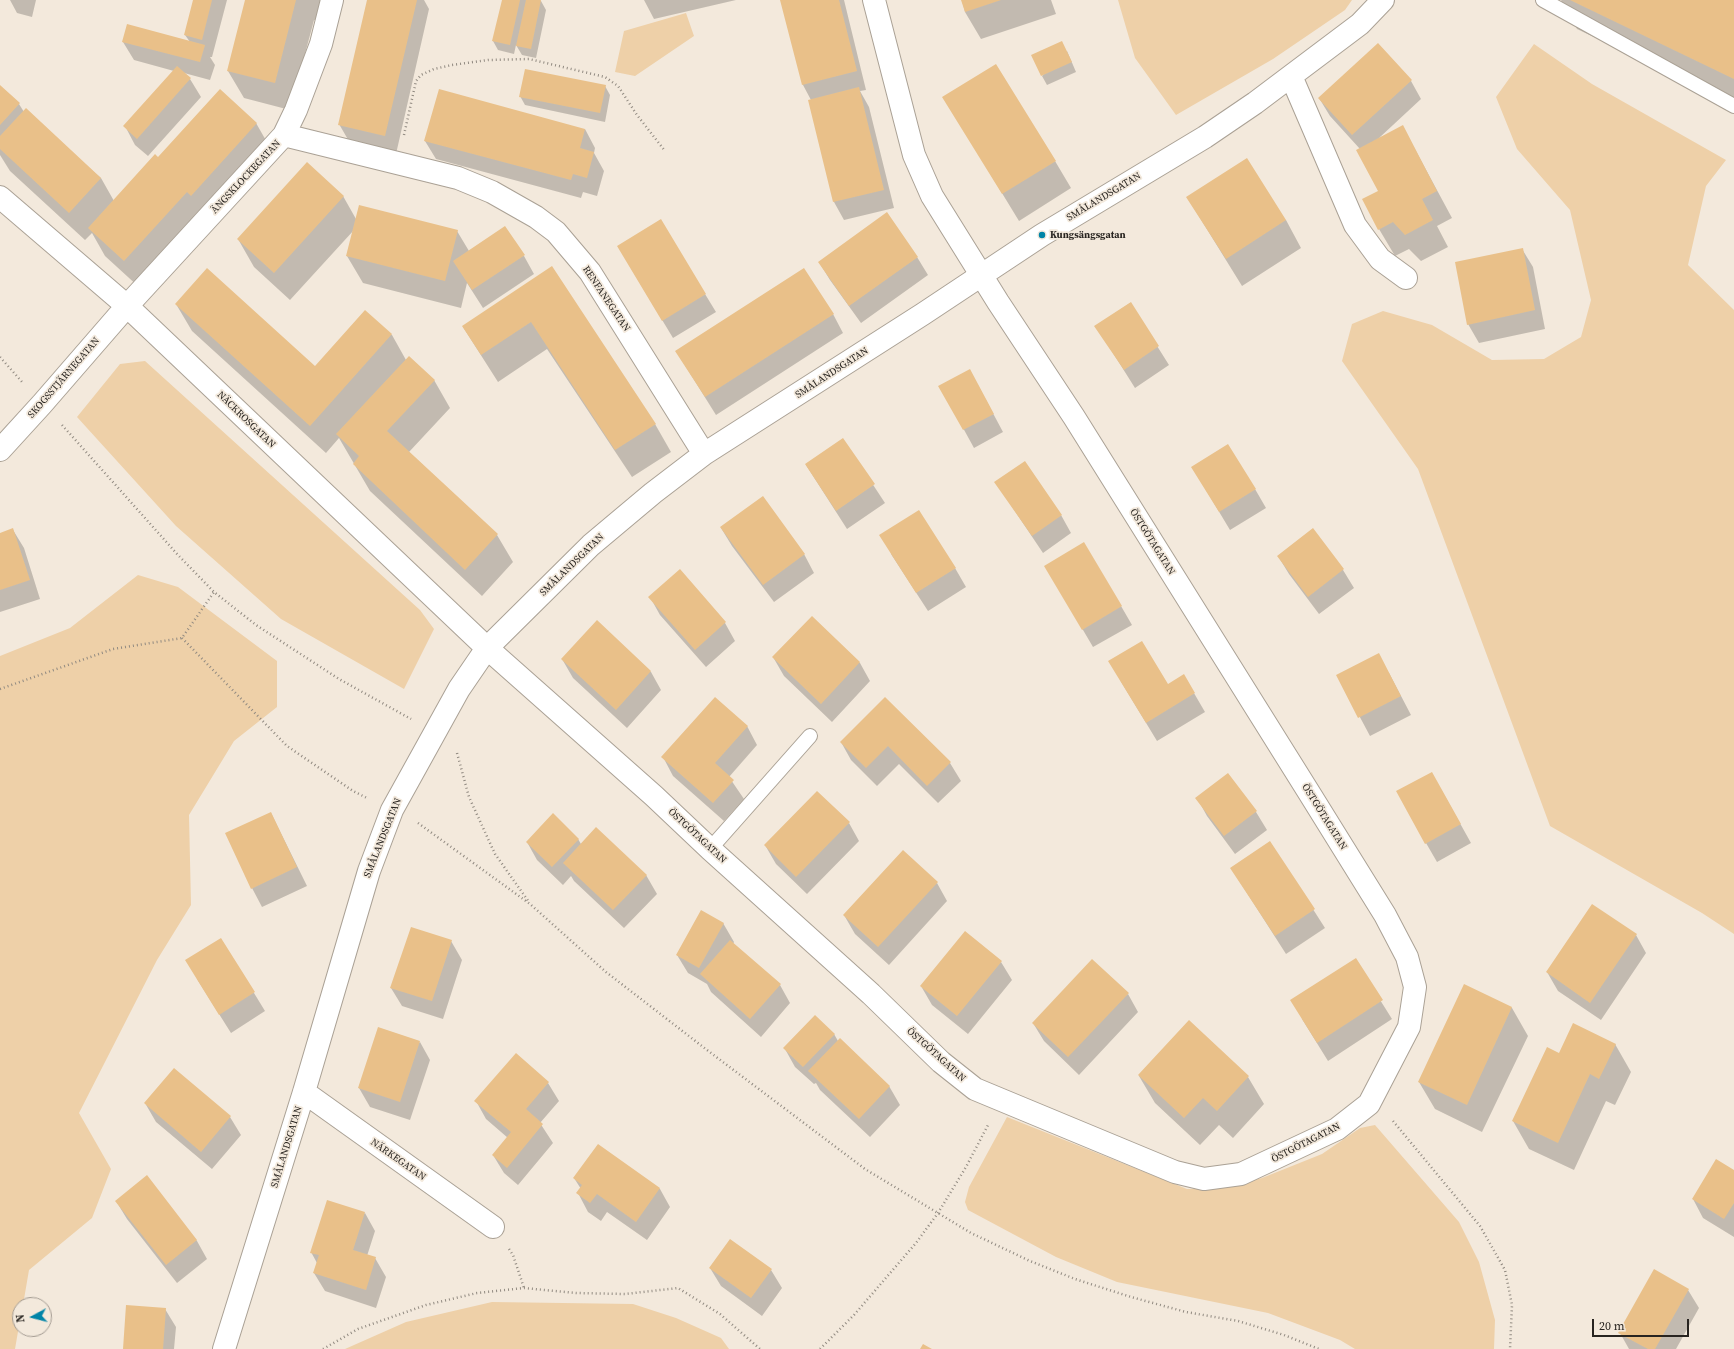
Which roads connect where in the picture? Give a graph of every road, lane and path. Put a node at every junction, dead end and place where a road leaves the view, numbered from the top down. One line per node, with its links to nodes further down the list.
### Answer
1 (332, 0): 7 (street, ÄNGSKLOCKEGATAN)
2 (874, 0): 11 (street)
3 (1383, 0): 5 (street, SMÅLANDSGATAN)
4 (1543, 0): 6 (lane)
5 (1291, 76): 11 (street, SMÅLANDSGATAN); 12 (street)
6 (1734, 106)
7 (284, 135): 9 (street, RENFANEGATAN); 13 (street, ÄNGSKLOCKEGATAN)
8 (665, 151): 9 (path)
9 (397, 162): 17 (street, RENFANEGATAN)
10 (0, 197): 13 (street, NÄCKROSGATAN)
11 (981, 274): 17 (street, SMÅLANDSGATAN); 28 (street, ÖSTGÖTAGATAN)
12 (1406, 278)
13 (127, 306): 15 (street, SKOGSSTJÄRNEGATAN); 20 (street, NÄCKROSGATAN)
14 (0, 357): 15 (path)
15 (42, 404): 16 (street, SKOGSSTJÄRNEGATAN); 18 (path)
16 (0, 450)
17 (704, 454): 20 (street, SMÅLANDSGATAN)
18 (214, 592): 19 (path); 22 (path)
19 (182, 638): 21 (path); 24 (path)
20 (487, 648): 22 (street, SMÅLANDSGATAN); 25 (street, ÖSTGÖTAGATAN)
21 (0, 689)
22 (435, 730): 24 (street, SMÅLANDSGATAN); 26 (path)
23 (810, 736): 25 (lane)
24 (392, 810): 26 (path); 27 (street, SMÅLANDSGATAN)
25 (710, 849): 29 (street, ÖSTGÖTAGATAN)
26 (530, 904): 30 (path)
27 (304, 1092): 31 (street, NÄRKEGATAN); 33 (street, SMÅLANDSGATAN)
28 (1373, 1097): 29 (street, ÖSTGÖTAGATAN); 38 (path)
29 (1003, 1102): 30 (path)
30 (938, 1213): 36 (path); 37 (path)
31 (493, 1227): 32 (path)
32 (524, 1288): 34 (path); 35 (path)
33 (224, 1349)
34 (323, 1349)
35 (760, 1349)
36 (820, 1349)
37 (1319, 1349)
38 (1510, 1349)

